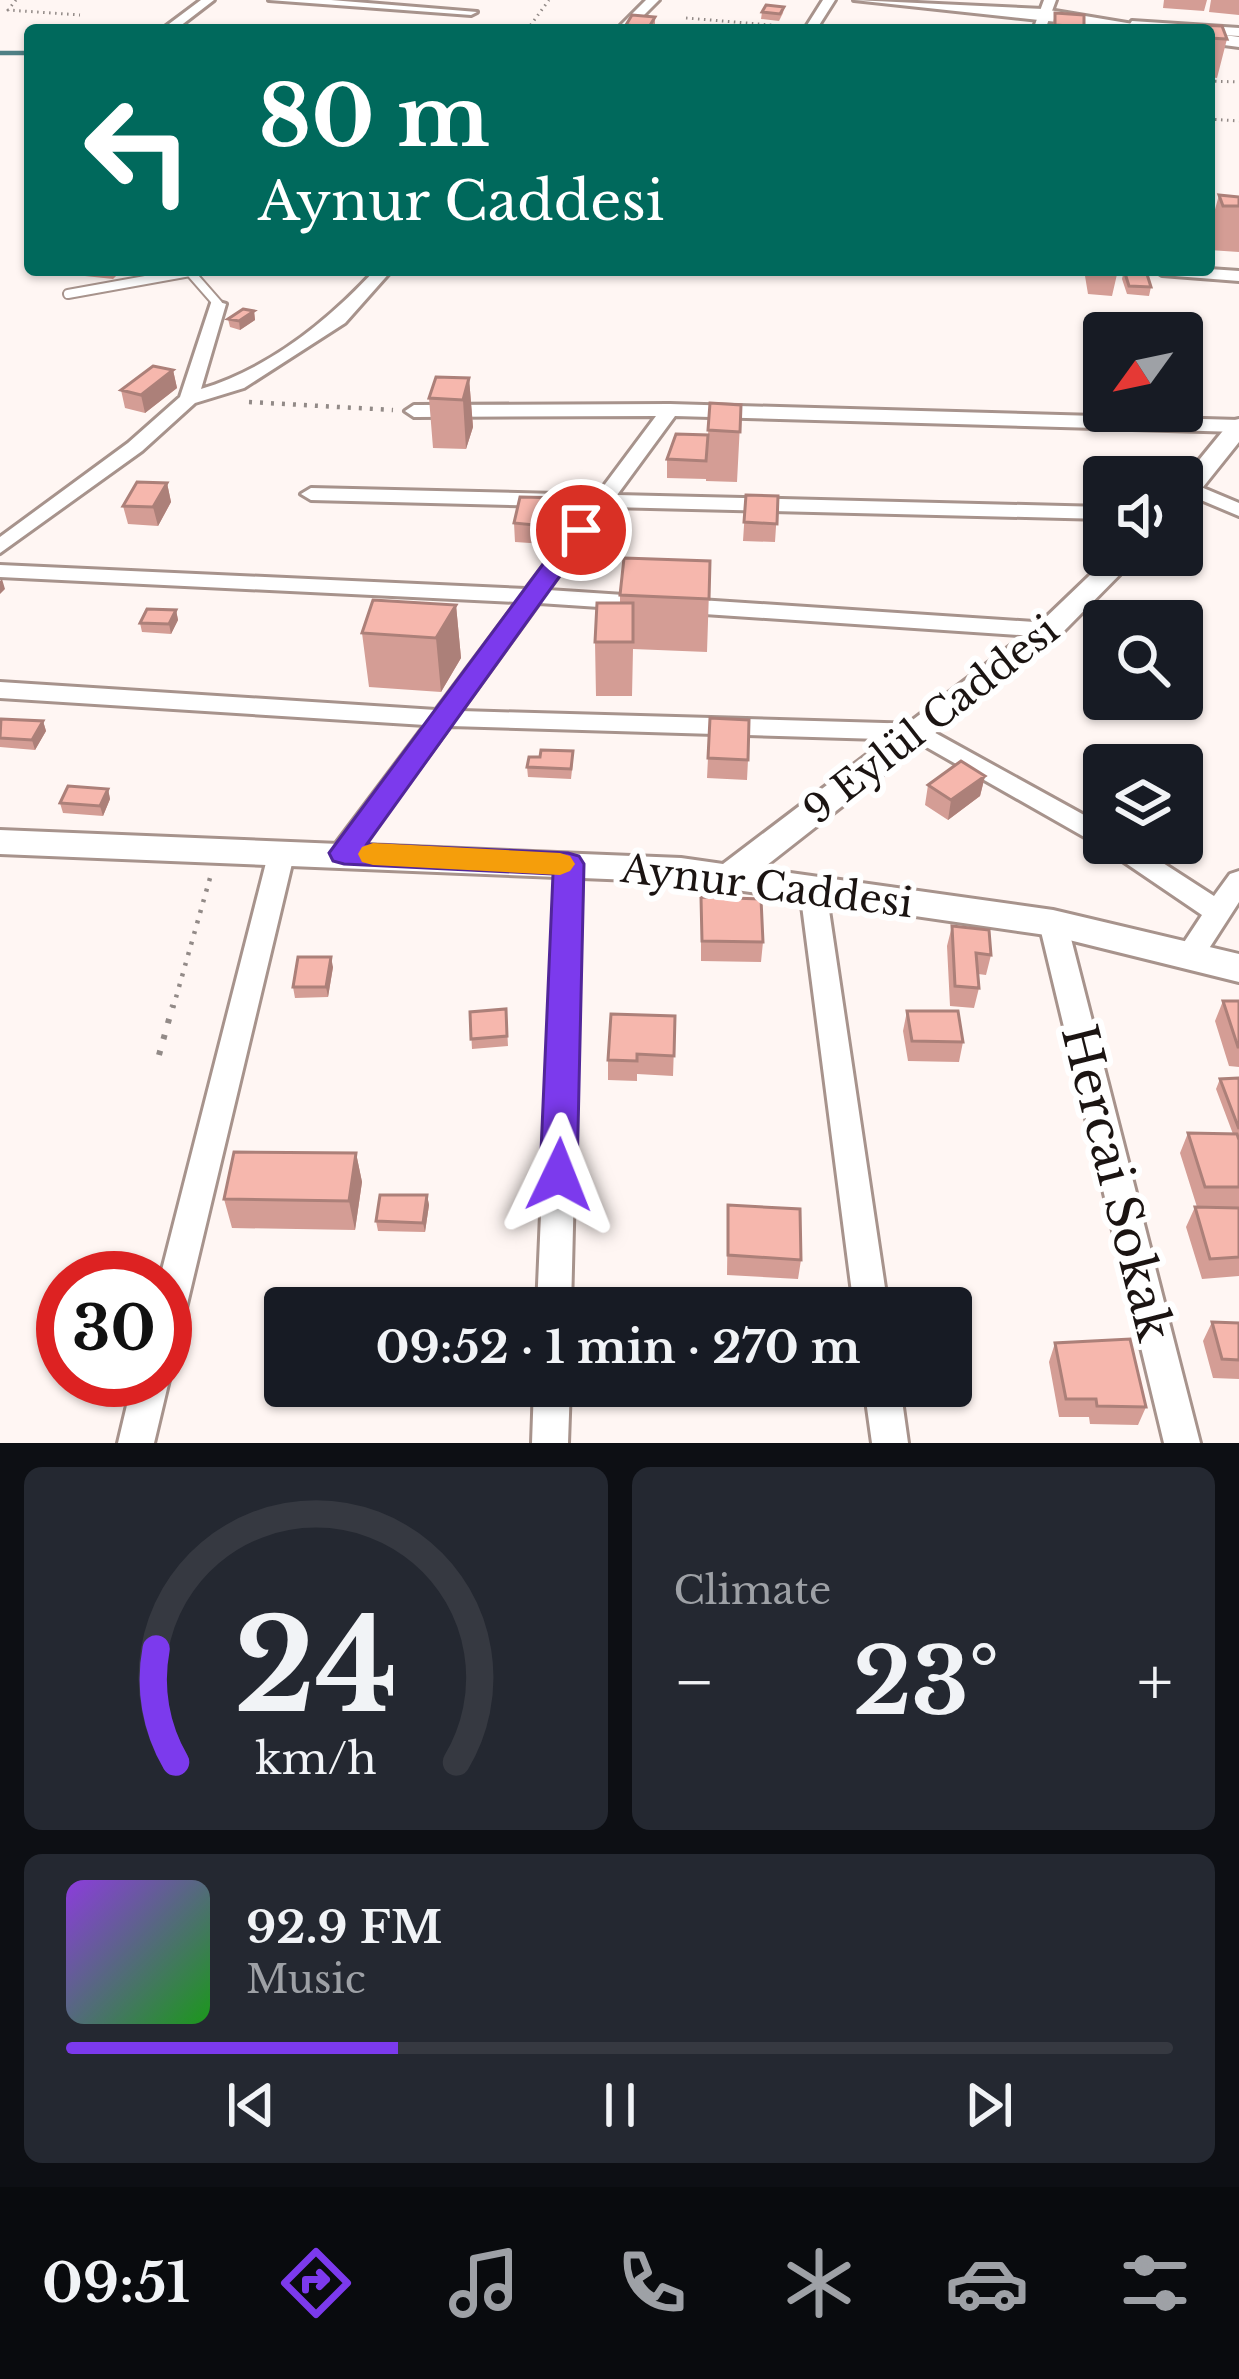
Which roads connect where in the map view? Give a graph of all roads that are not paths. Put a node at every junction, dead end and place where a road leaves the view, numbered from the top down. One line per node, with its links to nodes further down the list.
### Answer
1 (208, 0): 11 (street)
2 (275, 0): 6 (street)
3 (481, 0): 8 (street)
4 (653, 0): 13 (street)
5 (861, 0): 9 (street)
6 (302, 1): 7 (street)
7 (384, 3): 8 (street); 10 (street)
8 (471, 12): 12 (street)
9 (1044, 14): 14 (street)
10 (369, 18)
11 (175, 24)
12 (460, 24)
13 (628, 24)
14 (1107, 24)
15 (168, 276): 18 (lane)
16 (194, 276): 19 (lane)
17 (379, 276): 20 (street)
18 (68, 294)
19 (218, 304): 20 (street)
20 (189, 399): 30 (street)
21 (670, 410): 22 (street); 23 (street); 27 (street)
22 (414, 411)
23 (1239, 426): 24 (street)
24 (1203, 471)
25 (311, 494): 27 (street)
26 (1203, 497): 28 (street)
27 (605, 498): 29 (street); 33 (street)
28 (1239, 509)
29 (1083, 512)
30 (0, 547)
31 (0, 571): 33 (street)
32 (1104, 576): 34 (street, 9 Eylül Caddesi)
33 (532, 596): 34 (street); 36 (street)
34 (1049, 630): 37 (street, 9 Eylül Caddesi)
35 (0, 690): 36 (street)
36 (443, 718): 37 (street); 41 (street)
37 (919, 732): 38 (street); 44 (street, 9 Eylül Caddesi)
38 (1083, 826)
39 (0, 842): 40 (street, Aynur Caddesi)
40 (281, 851): 41 (street, Aynur Caddesi); 51 (street)
41 (344, 853): 42 (street, Aynur Caddesi)
42 (568, 864): 44 (street, Aynur Caddesi); 52 (street)
43 (1145, 864): 47 (street)
44 (729, 878): 46 (street, Aynur Caddesi)
45 (1239, 880): 47 (street)
46 (813, 890): 48 (street, Aynur Caddesi); 53 (street)
47 (1218, 912): 49 (street)
48 (1053, 923): 49 (street, Aynur Caddesi); 60 (street, Hercai Sokak)
49 (1189, 956): 50 (street, Aynur Caddesi)
50 (1239, 968)
51 (183, 1251)
52 (555, 1287)
53 (868, 1287)
54 (145, 1407): 57 (street)
55 (551, 1407): 58 (street)
56 (885, 1407): 59 (street)
57 (136, 1443)
58 (550, 1443)
59 (890, 1443)
60 (1182, 1443)

